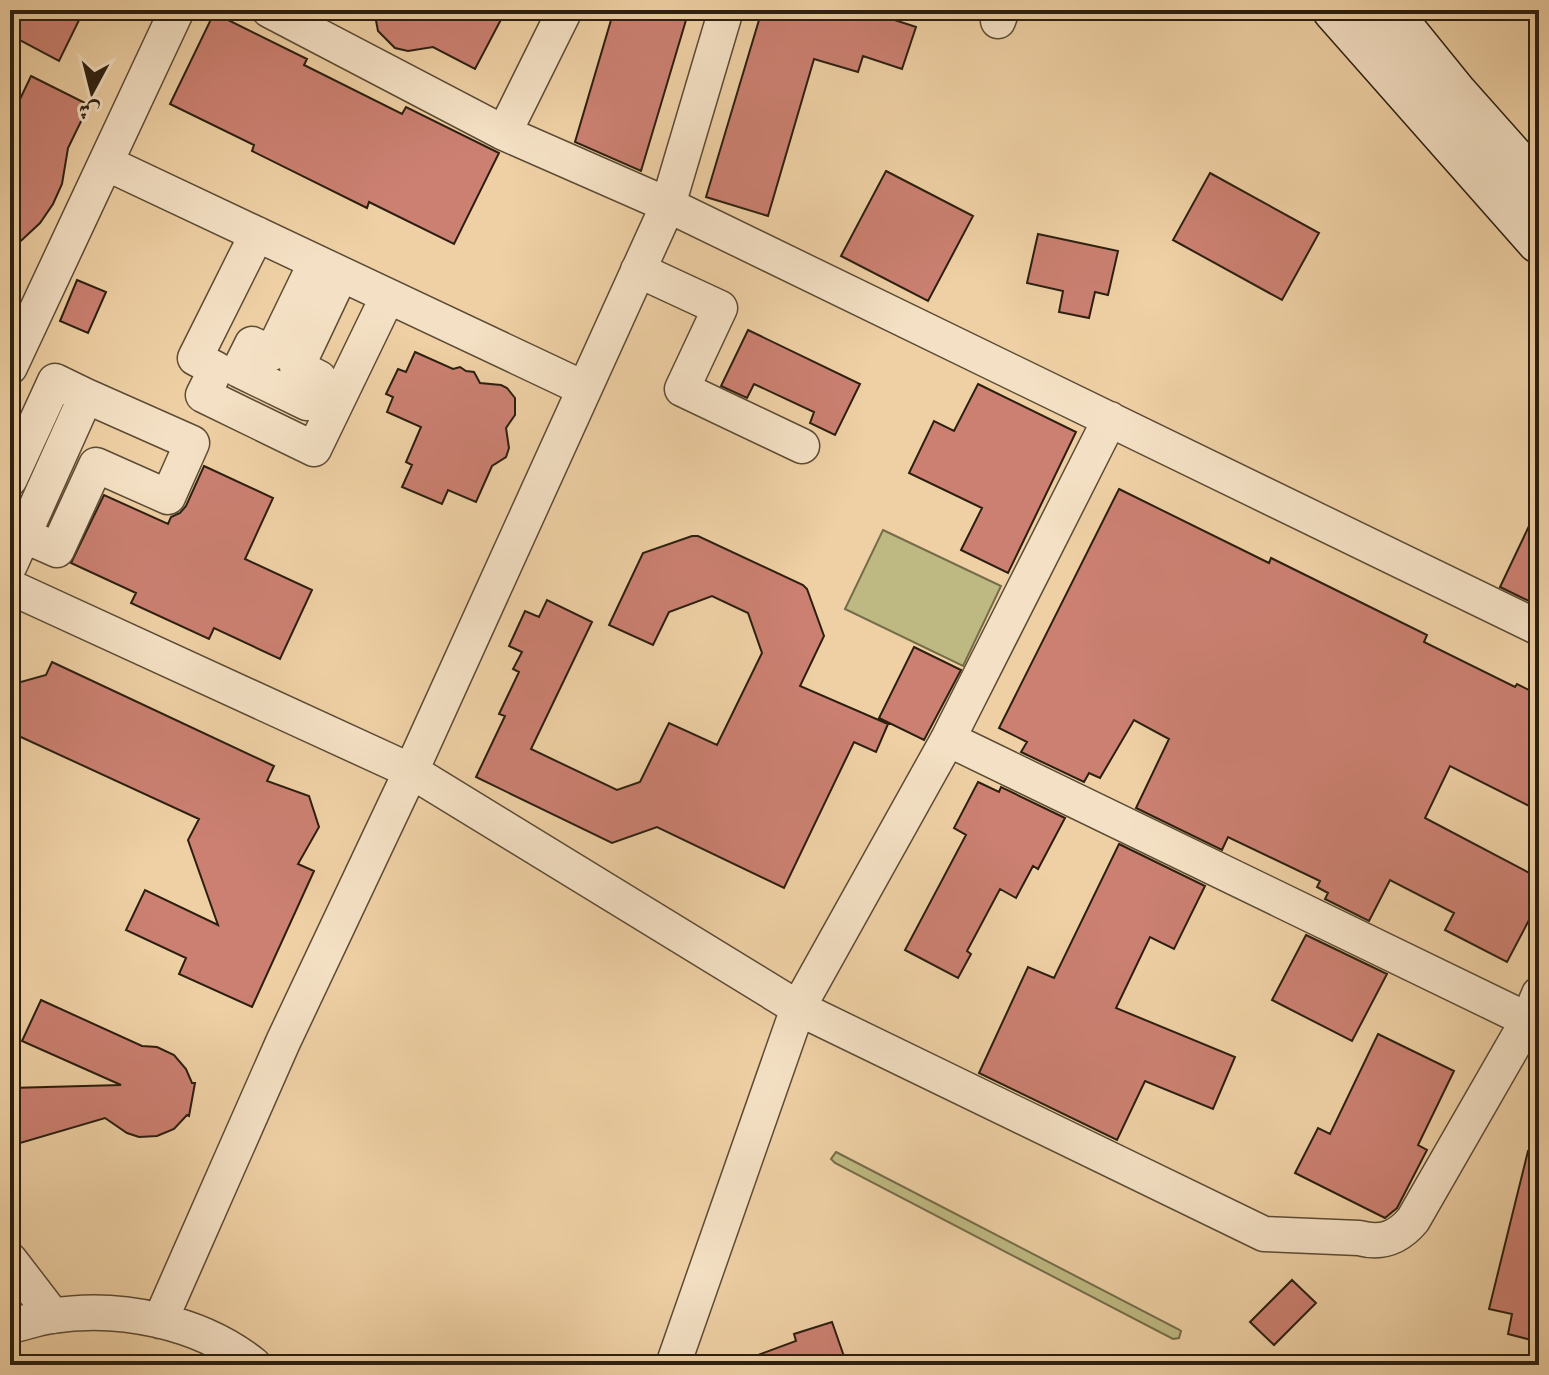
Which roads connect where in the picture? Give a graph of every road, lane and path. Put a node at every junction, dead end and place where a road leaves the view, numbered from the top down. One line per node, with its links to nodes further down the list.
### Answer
1 (177, 10): 9 (street)
2 (269, 10): 7 (street)
3 (565, 10): 8 (street)
4 (726, 10): 11 (street)
5 (1335, 10): 13 (main road)
6 (1387, 10): 10 (main road)
7 (319, 21): 8 (street)
8 (504, 133): 11 (street)
9 (106, 163): 12 (street); 16 (street)
10 (1539, 188)
11 (668, 205): 14 (street); 19 (street)
12 (257, 234): 15 (street); 15 (street)
13 (1539, 241)
14 (638, 270): 17 (street); 20 (street)
15 (388, 296): 17 (street)
16 (12, 359)
17 (583, 388): 27 (street)
18 (86, 396): 21 (street); 22 (street); 23 (street)
19 (1110, 419): 25 (street); 26 (street)
20 (802, 446)
21 (10, 480): 22 (street)
22 (41, 496): 23 (street)
23 (17, 550)
24 (10, 587): 27 (street)
25 (1539, 628)
26 (948, 739): 28 (street); 29 (street)
27 (411, 771): 29 (street); 32 (street)
28 (1533, 1007): 29 (street)
29 (798, 1008): 35 (street)
30 (10, 1260): 31 (street)
31 (53, 1316): 32 (street); 33 (street)
32 (160, 1321): 34 (street)
33 (10, 1326)
34 (254, 1365)
35 (673, 1365)

